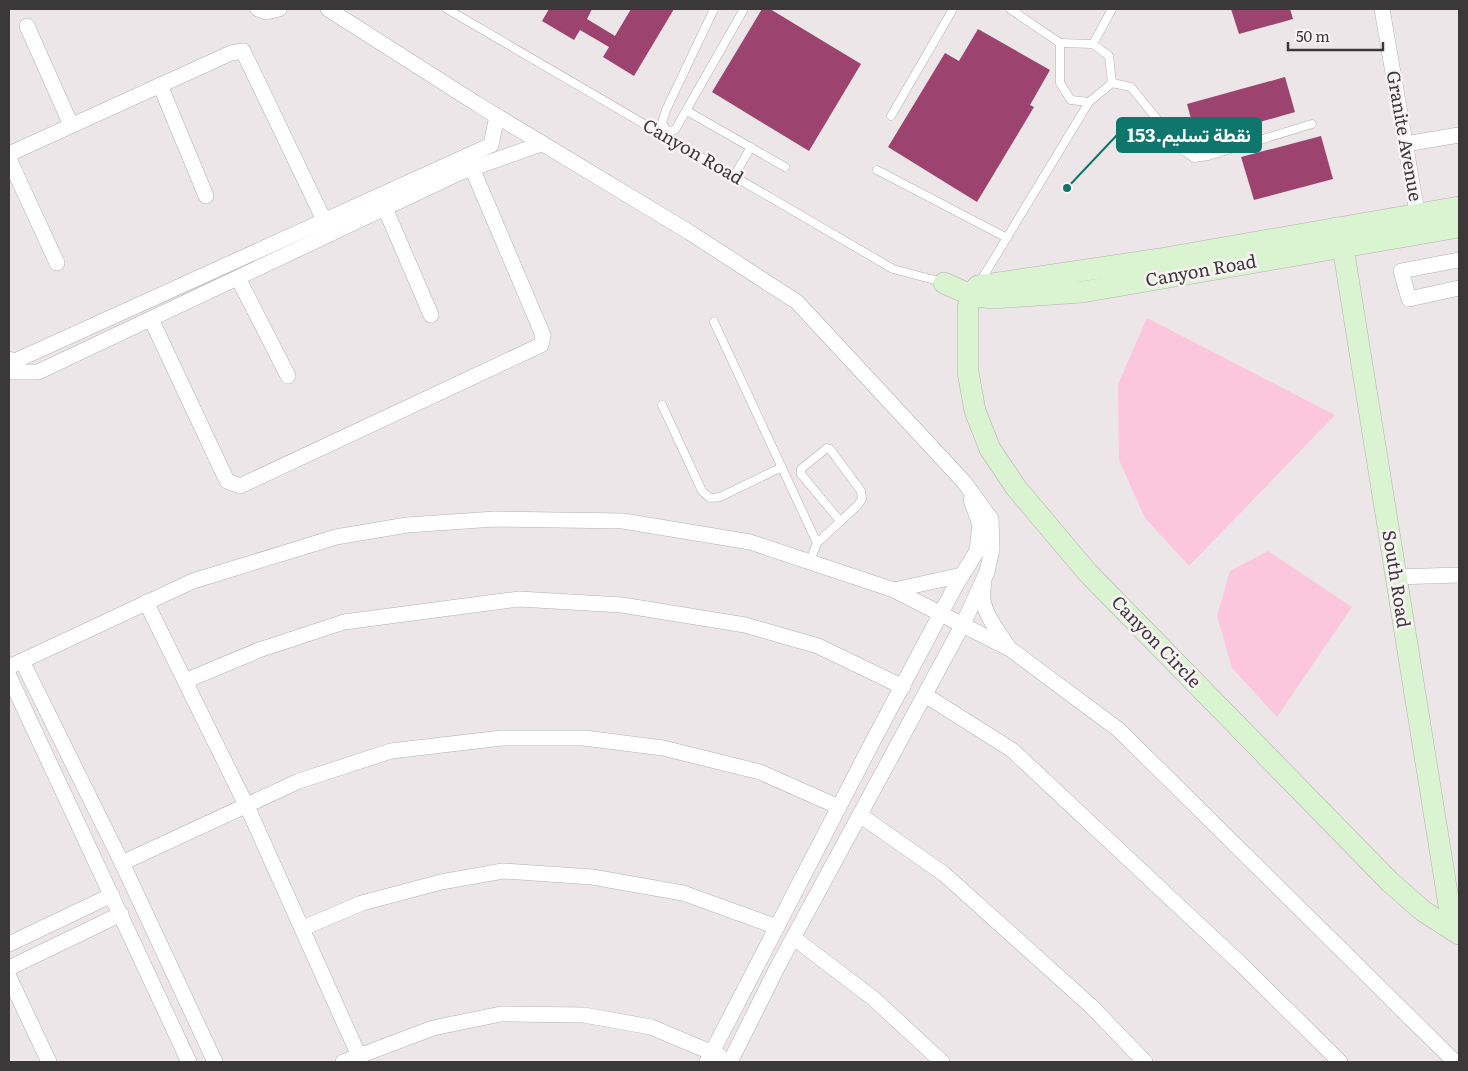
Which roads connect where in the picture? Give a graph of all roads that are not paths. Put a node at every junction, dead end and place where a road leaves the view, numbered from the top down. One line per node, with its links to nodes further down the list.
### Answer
1 (258, 9): 2 (street)
2 (278, 9)
3 (328, 9): 18 (street)
4 (447, 9): 24 (lane, Canyon Road)
5 (714, 9): 20 (lane)
6 (744, 9): 17 (lane)
7 (953, 9): 19 (lane)
8 (1010, 9): 12 (lane)
9 (1112, 9): 13 (lane)
10 (1382, 9): 28 (street, Granite Avenue)
11 (27, 26): 22 (street)
12 (1060, 43): 13 (lane); 16 (lane)
13 (1093, 44): 14 (lane)
14 (1112, 83): 16 (lane); 21 (lane)
15 (160, 85): 22 (street); 36 (street); 39 (street)
16 (1089, 102): 42 (lane)
17 (687, 111): 23 (lane); 29 (lane)
18 (497, 116): 27 (street); 39 (street)
19 (891, 116)
20 (662, 123): 23 (lane); 24 (lane)
21 (1312, 124)
22 (71, 125): 30 (street)
23 (675, 130): 26 (lane)
24 (658, 132): 26 (lane, Canyon Road)
25 (1459, 135): 28 (street)
26 (670, 139): 35 (lane, Canyon Road)
27 (542, 144): 33 (street); 58 (street)
28 (1405, 144): 40 (street, Granite Avenue)
29 (751, 148): 32 (lane); 35 (lane)
30 (9, 154)
31 (9, 159): 45 (street)
32 (785, 167)
33 (472, 168): 38 (street); 51 (street)
34 (877, 170): 42 (lane)
35 (734, 176): 47 (lane, Canyon Road)
36 (206, 196)
37 (1459, 207): 40 (main road, Canyon Road)
38 (385, 208): 46 (street); 50 (street)
39 (324, 220): 53 (street)
40 (1419, 224): 41 (main road, Canyon Road); 43 (main road, Canyon Road)
41 (1459, 227)
42 (1007, 238): 49 (lane)
43 (1339, 238): 49 (main road, Canyon Road); 65 (main road, South Road)
44 (1459, 260): 48 (street)
45 (57, 263)
46 (238, 278): 51 (street); 55 (street)
47 (944, 283): 49 (main road, Canyon Road)
48 (1459, 288)
49 (974, 291): 84 (main road, Canyon Circle)
50 (431, 315)
51 (151, 319): 54 (street)
52 (714, 322): 57 (lane)
53 (9, 359)
54 (9, 370)
55 (288, 376)
56 (662, 405): 57 (lane)
57 (782, 466): 60 (lane)
58 (964, 482): 62 (street); 63 (street)
59 (840, 522): 59 (lane); 60 (lane)
60 (817, 542): 61 (lane)
61 (809, 562): 66 (street); 67 (street)
62 (987, 572): 69 (street); 70 (street)
63 (962, 575): 66 (street); 68 (street)
64 (1459, 575): 65 (street)
65 (1396, 577): 84 (main road, South Road)
66 (894, 590): 68 (street)
67 (146, 602): 71 (street); 73 (street)
68 (942, 613): 69 (street); 74 (street)
69 (963, 624): 70 (street); 75 (street)
70 (1010, 649): 99 (street)
71 (15, 664): 79 (street)
72 (9, 676): 80 (street)
73 (185, 682): 74 (street); 76 (street)
74 (903, 687): 77 (street)
75 (925, 695): 78 (street); 98 (street)
76 (246, 807): 77 (street); 79 (street); 83 (street)
77 (839, 807): 82 (street)
78 (860, 815): 85 (street); 97 (street)
79 (122, 863): 93 (street)
80 (112, 895): 81 (street); 86 (street)
81 (121, 914): 87 (street); 92 (street)
82 (777, 927): 83 (street); 90 (street)
83 (303, 928): 89 (street)
84 (1456, 932)
85 (794, 938): 95 (street); 96 (street)
86 (9, 944)
87 (9, 968)
88 (9, 976): 91 (street)
89 (359, 1056): 90 (street); 94 (street)
90 (710, 1058): 95 (street)
91 (49, 1062)
92 (189, 1062)
93 (215, 1062)
94 (343, 1062)
95 (731, 1062)
96 (942, 1062)
97 (1146, 1062)
98 (1340, 1062)
99 (1455, 1062)

